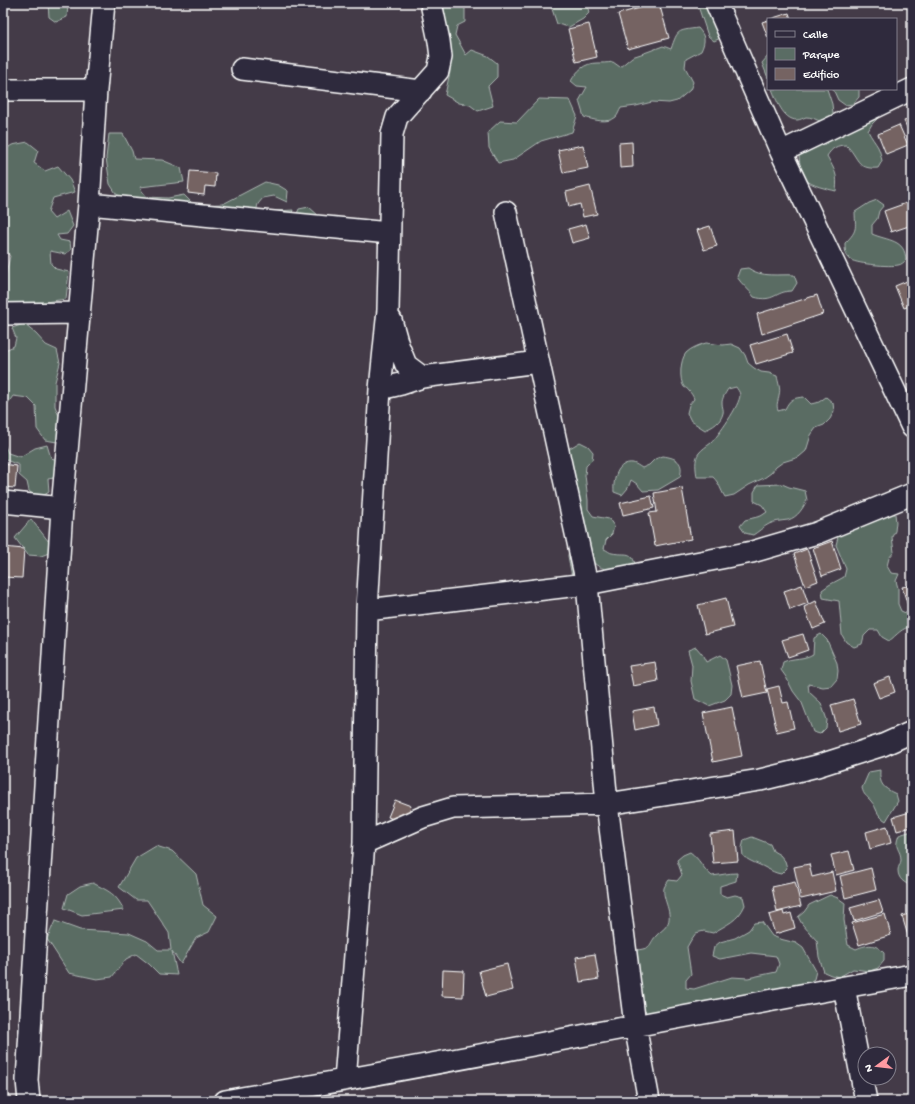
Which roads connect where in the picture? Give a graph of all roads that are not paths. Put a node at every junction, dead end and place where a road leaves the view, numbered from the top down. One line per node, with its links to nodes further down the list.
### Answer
1 (104, 3): 7 (street)
2 (431, 3): 8 (street)
3 (716, 3): 9 (street)
4 (242, 69): 8 (street)
5 (912, 89): 9 (street)
6 (3, 90): 7 (street)
7 (96, 90): 10 (street)
8 (421, 91): 12 (street)
9 (781, 152): 19 (street)
10 (89, 204): 12 (street); 14 (street)
11 (506, 212): 16 (street)
12 (389, 233): 13 (street)
13 (388, 310): 17 (street); 18 (street)
14 (79, 313): 15 (street); 22 (street)
15 (3, 314)
16 (538, 362): 17 (street); 23 (street)
17 (422, 377): 18 (street)
18 (380, 389): 24 (street)
19 (912, 427)
20 (912, 494): 23 (street)
21 (3, 502): 22 (street)
22 (62, 508): 32 (street)
23 (586, 584): 24 (street); 26 (street)
24 (367, 610): 27 (street)
25 (912, 732): 26 (street)
26 (607, 804): 27 (street); 30 (street)
27 (364, 843): 31 (street)
28 (912, 975): 29 (street)
29 (844, 987): 30 (street); 35 (street)
30 (635, 1026): 31 (street); 34 (street)
31 (345, 1080): 33 (street)
32 (29, 1101)
33 (224, 1101)
34 (649, 1101)
35 (866, 1101)

